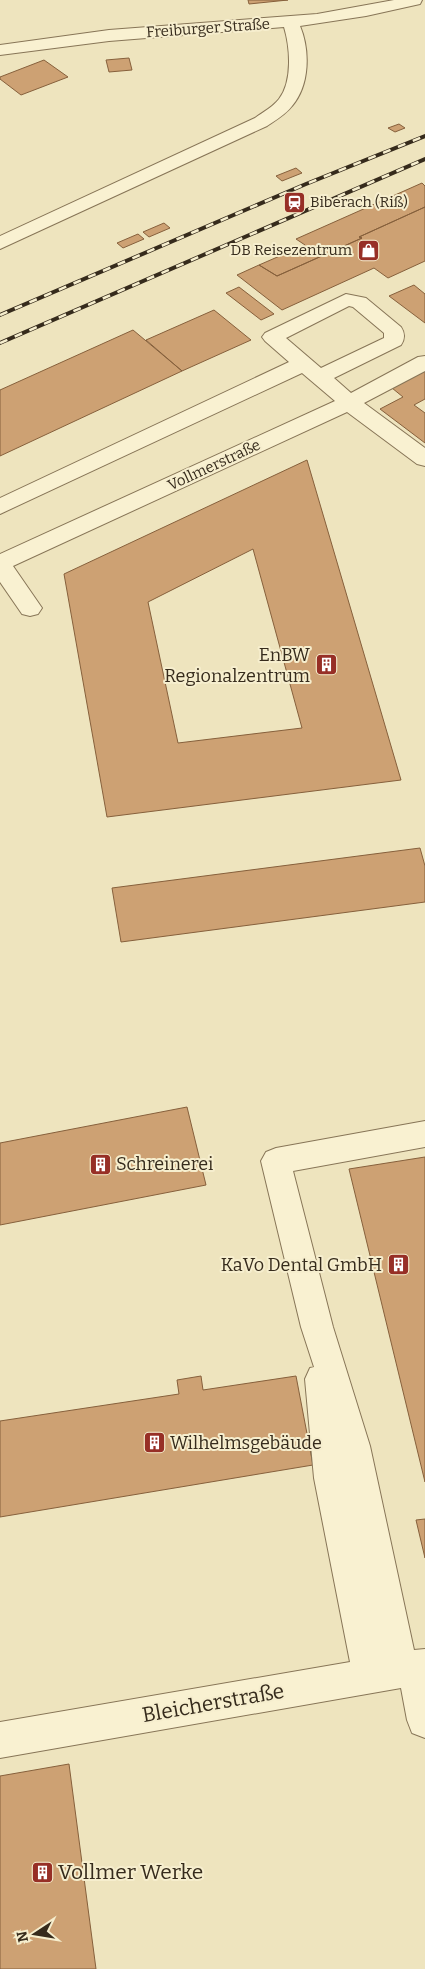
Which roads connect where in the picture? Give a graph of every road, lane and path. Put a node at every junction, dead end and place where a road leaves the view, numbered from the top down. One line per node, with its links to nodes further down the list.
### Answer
1 (414, 0): 2 (street, Freiburger Straße)
2 (290, 22): 3 (street, Freiburger Straße); 4 (street)
3 (0, 50)
4 (0, 243)
5 (425, 362): 7 (street, Vollmerstraße)
6 (311, 370): 6 (street); 7 (street); 9 (street)
7 (350, 402): 8 (street); 10 (street, Vollmerstraße)
8 (425, 459)
9 (0, 508)
10 (0, 564): 11 (street)
11 (30, 608)
12 (425, 1134): 13 (street)
13 (402, 1670): 14 (street); 15 (street, Bleicherstraße)
14 (425, 1720)
15 (0, 1740)

